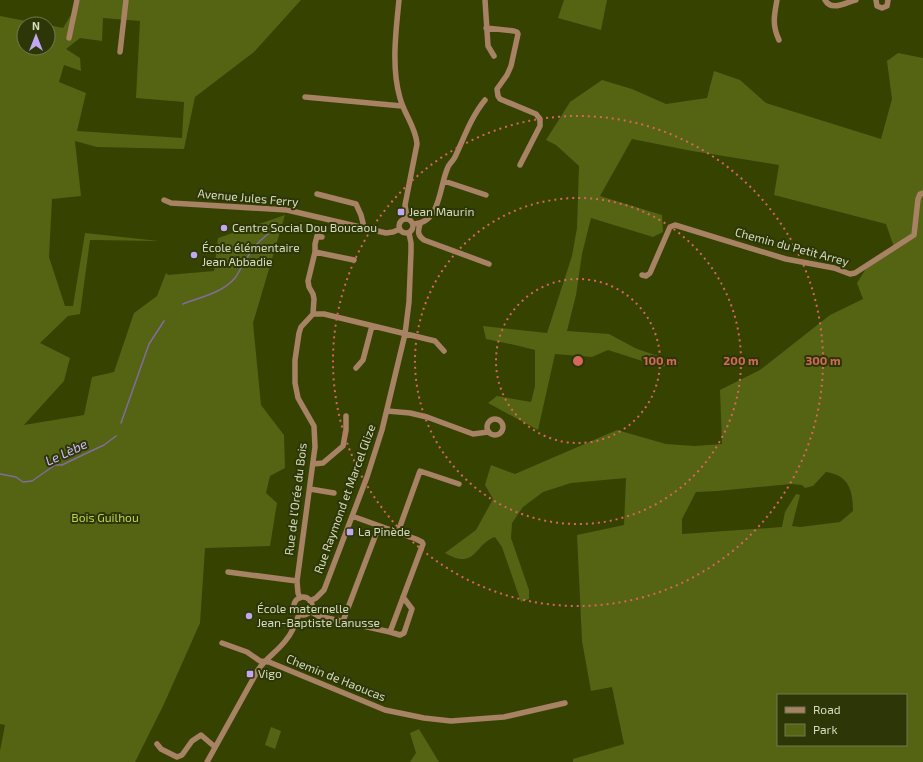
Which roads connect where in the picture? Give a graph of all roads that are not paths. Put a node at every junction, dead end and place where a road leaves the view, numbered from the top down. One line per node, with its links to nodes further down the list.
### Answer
1 (77, 0): 12 (street)
2 (126, 0): 14 (street)
3 (399, 0): 18 (street)
4 (485, 0): 11 (street)
5 (777, 0): 13 (street)
6 (824, 0): 7 (street)
7 (856, 0)
8 (869, 0): 9 (street)
9 (876, 0): 10 (street)
10 (888, 0)
11 (486, 28): 15 (street); 19 (street)
12 (70, 38)
13 (779, 40)
14 (120, 52)
15 (494, 56)
16 (305, 97): 18 (street)
17 (485, 100): 20 (street)
18 (402, 106): 25 (street)
19 (520, 165)
20 (444, 181): 23 (street); 26 (street)
21 (923, 193): 34 (street, Chemin du Petit Arrey)
22 (317, 194): 27 (street)
23 (486, 195)
24 (164, 200): 27 (street, Avenue Jules Ferry)
25 (407, 218): 26 (street); 28 (street)
26 (417, 224): 29 (street); 33 (street)
27 (364, 227): 28 (street, Avenue Jules Ferry)
28 (400, 228): 29 (street)
29 (409, 232): 37 (street, Rue Raymond et Marcel Glize)
30 (322, 237): 31 (street)
31 (315, 252): 32 (street); 35 (street)
32 (354, 260)
33 (490, 264)
34 (642, 275)
35 (313, 314): 36 (street); 43 (street, Rue de l'Orée du Bois)
36 (372, 326): 37 (street); 39 (street)
37 (405, 334): 38 (street); 40 (street, Rue Raymond et Marcel Glize)
38 (444, 350)
39 (356, 368)
40 (387, 411): 42 (street); 47 (street, Rue Raymond et Marcel Glize)
41 (346, 416): 43 (street)
42 (488, 432)
43 (313, 464): 45 (street, Rue de l'Orée du Bois)
44 (459, 484): 49 (street)
45 (310, 489): 46 (street); 51 (street, Rue de l'Orée du Bois)
46 (334, 493)
47 (352, 516): 48 (street); 54 (street, Rue Raymond et Marcel Glize)
48 (379, 526): 49 (street); 57 (street)
49 (398, 532): 52 (street)
50 (228, 572): 51 (street)
51 (297, 581): 53 (street, Rue de l'Orée du Bois)
52 (403, 597): 58 (street); 58 (street)
53 (300, 598): 54 (street); 56 (street)
54 (310, 601): 55 (street)
55 (310, 611): 56 (street); 57 (street)
56 (298, 614): 60 (street)
57 (343, 622): 58 (street)
58 (390, 632)
59 (222, 643): 60 (street, Chemin de Haoucas)
60 (264, 661): 61 (street, Chemin de Haoucas); 63 (street)
61 (565, 703)
62 (157, 744): 63 (street)
63 (215, 746): 64 (street)
64 (207, 762)

